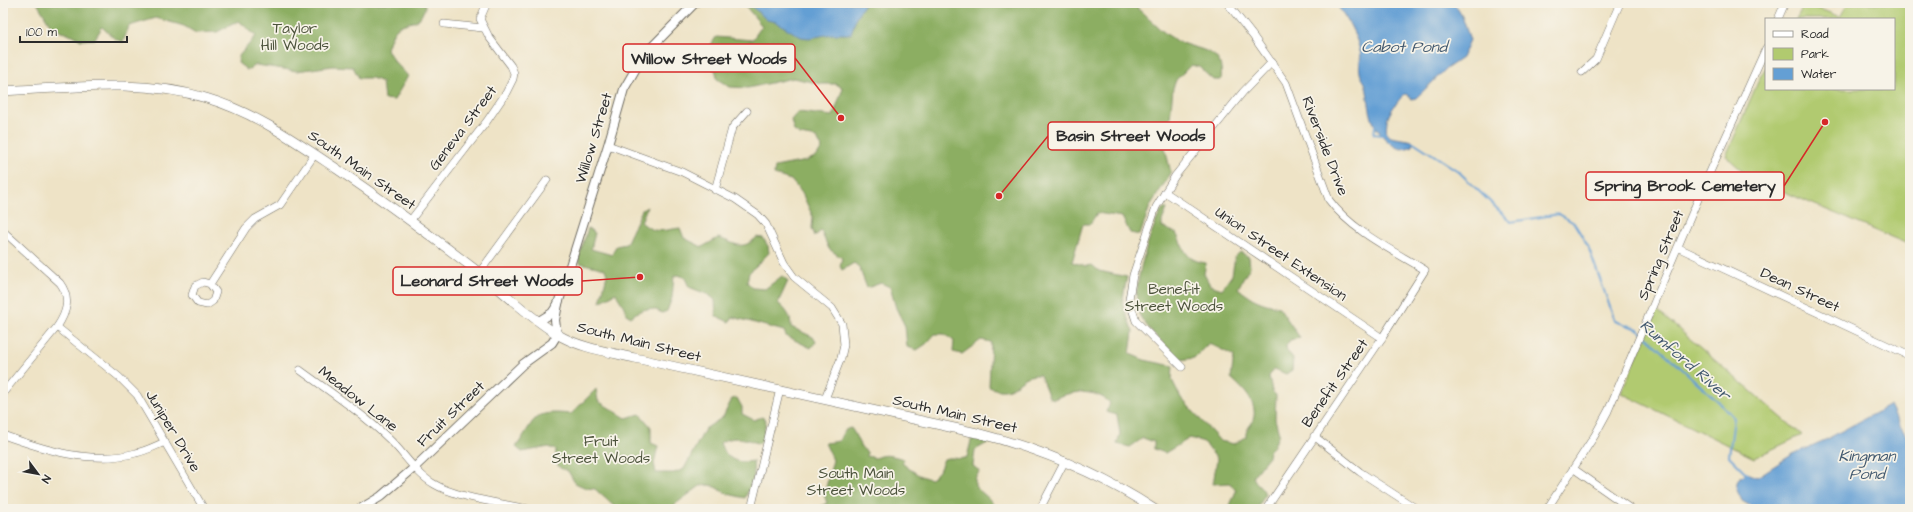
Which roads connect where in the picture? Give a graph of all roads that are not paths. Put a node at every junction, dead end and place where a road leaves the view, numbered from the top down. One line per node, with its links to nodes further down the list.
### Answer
1 (487, 3): 8 (street)
2 (695, 3): 14 (street, Willow Street)
3 (1227, 3): 10 (street, Riverside Drive)
4 (1620, 3): 11 (street)
5 (1785, 3): 6 (street)
6 (1778, 18)
7 (444, 24): 8 (street)
8 (483, 28): 19 (street, Geneva Street)
9 (1765, 50): 21 (street, Spring Street)
10 (1272, 62): 18 (street); 22 (street, Riverside Drive)
11 (1582, 72)
12 (3, 91): 15 (main road, South Main Street)
13 (747, 111): 17 (street)
14 (608, 145): 17 (street); 25 (street, Willow Street)
15 (315, 154): 19 (main road, South Main Street); 24 (street)
16 (548, 180): 23 (street)
17 (715, 190): 35 (street)
18 (1165, 192): 29 (street, Union Street Extension); 31 (street)
19 (410, 221): 23 (main road, South Main Street)
20 (3, 231): 27 (street)
21 (1679, 248): 30 (street, Dean Street); 41 (street, Spring Street)
22 (1424, 272): 29 (street, Benefit Street)
23 (479, 273): 26 (main road, South Main Street)
24 (210, 284)
25 (558, 304): 26 (street); 28 (street)
26 (540, 321): 28 (main road, South Main Street)
27 (57, 327): 34 (street); 38 (street, Juniper Drive)
28 (558, 335): 33 (main road, South Main Street); 40 (street, Fruit Street)
29 (1382, 338): 37 (street, Benefit Street)
30 (1910, 356)
31 (1182, 367)
32 (300, 370): 40 (street, Meadow Lane)
33 (780, 389): 35 (main road, South Main Street); 46 (street)
34 (3, 393)
35 (825, 399): 39 (main road, South Main Street)
36 (3, 435): 38 (street)
37 (1314, 436): 48 (street, Benefit Street); 49 (street)
38 (165, 442): 43 (street, Juniper Drive)
39 (1065, 461): 42 (main road, South Main Street); 47 (street)
40 (415, 467): 44 (street, Fruit Street); 45 (street, Meadow Lane)
41 (1574, 469): 50 (street, Spring Street); 51 (street)
42 (1148, 508)
43 (204, 509)
44 (360, 509)
45 (528, 509)
46 (751, 509)
47 (1040, 509)
48 (1266, 509)
49 (1417, 509)
50 (1547, 509)
51 (1631, 509)

